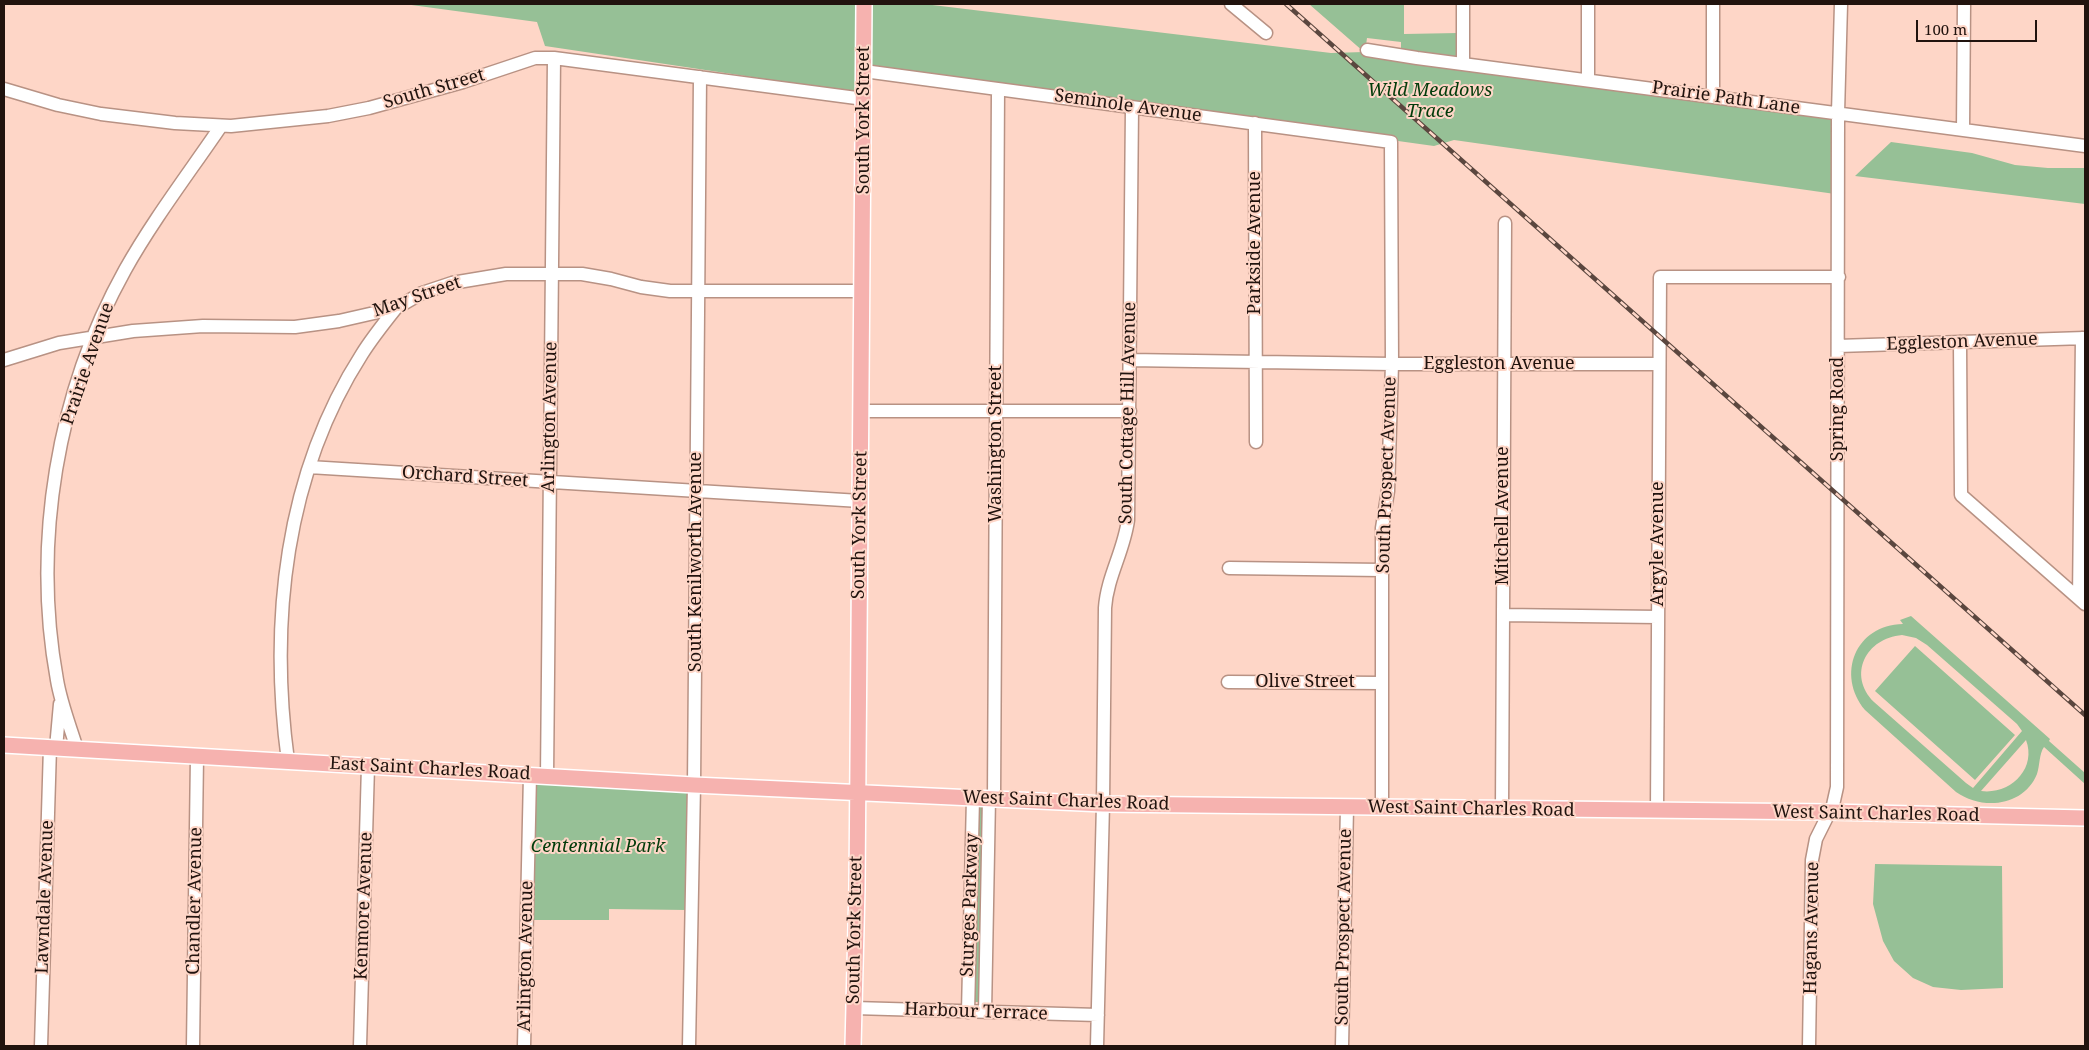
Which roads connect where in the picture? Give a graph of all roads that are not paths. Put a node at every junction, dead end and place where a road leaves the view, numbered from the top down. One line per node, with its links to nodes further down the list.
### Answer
1 (864, 4): 12 (main road, South York Street)
2 (1231, 4): 8 (street)
3 (1463, 4): 11 (street)
4 (1588, 4): 14 (street)
5 (1713, 4): 17 (street)
6 (1840, 4): 20 (street, Spring Road)
7 (1964, 4): 23 (street)
8 (1266, 33)
9 (1367, 50): 11 (street, Prairie Path Lane)
10 (554, 58): 13 (street, South Street); 22 (street, South Street); 27 (street, Arlington Avenue)
11 (1463, 64): 14 (street, Prairie Path Lane)
12 (864, 71): 16 (street, Seminole Avenue); 18 (main road, South York Street)
13 (700, 77): 18 (street, South Street); 30 (street, South Kenilworth Avenue)
14 (1588, 80): 17 (street, Prairie Path Lane)
15 (4, 89): 22 (street, South Street)
16 (998, 89): 19 (street, Seminole Avenue); 43 (street, Washington Street)
17 (1713, 96): 20 (street, Prairie Path Lane)
18 (864, 99): 29 (main road, South York Street)
19 (1132, 107): 21 (street, Seminole Avenue); 37 (street, South Cottage Hill Avenue)
20 (1838, 113): 23 (street, Prairie Path Lane); 28 (street, Spring Road)
21 (1255, 123): 24 (street, Seminole Avenue); 38 (street, Parkside Avenue)
22 (221, 126): 32 (street, Prairie Avenue)
23 (1963, 130): 25 (street, Prairie Path Lane)
24 (1391, 142): 39 (street, South Prospect Avenue)
25 (2085, 146)
26 (1505, 223): 40 (street, Mitchell Avenue)
27 (552, 273): 30 (street, May Street); 31 (street, May Street); 47 (street, Arlington Avenue)
28 (1838, 278): 35 (street, Spring Road); 41 (street, Argyle Avenue)
29 (862, 291): 30 (street, May Street); 42 (main road, South York Street)
30 (698, 292): 48 (street, South Kenilworth Avenue)
31 (396, 308): 32 (street, May Street); 46 (street)
32 (93, 338): 36 (street, May Street); 57 (street, Prairie Avenue)
33 (2084, 338): 34 (street, Eggleston Avenue); 52 (street)
34 (1960, 342): 35 (street, Eggleston Avenue); 52 (street)
35 (1838, 346): 75 (street, Spring Road)
36 (4, 360)
37 (1130, 360): 38 (street, Eggleston Avenue); 44 (street, South Cottage Hill Avenue)
38 (1255, 362): 39 (street, Eggleston Avenue); 45 (street, Parkside Avenue)
39 (1392, 364): 40 (street, Eggleston Avenue); 51 (street, South Prospect Avenue)
40 (1504, 364): 41 (street, Eggleston Avenue); 53 (street, Mitchell Avenue)
41 (1659, 364): 54 (street, Argyle Avenue)
42 (861, 411): 43 (street); 49 (main road, South York Street)
43 (996, 411): 44 (street); 69 (street, Washington Street)
44 (1130, 411): 70 (street, South Cottage Hill Avenue)
45 (1256, 442)
46 (309, 467): 47 (street, Orchard Street); 62 (street)
47 (550, 482): 48 (street, Orchard Street); 65 (street, Arlington Avenue)
48 (696, 491): 49 (street, Orchard Street); 66 (street, South Kenilworth Avenue)
49 (860, 501): 67 (main road, South York Street)
50 (1229, 568): 51 (street)
51 (1382, 570): 56 (street, South Prospect Avenue)
52 (2082, 601)
53 (1503, 615): 54 (street); 73 (street, Mitchell Avenue)
54 (1658, 617): 74 (street, Argyle Avenue)
55 (1228, 682): 56 (street, Olive Street)
56 (1382, 683): 72 (street, South Prospect Avenue)
57 (60, 697): 59 (street, Lawndale Avenue); 60 (street, Prairie Avenue)
58 (4, 744): 59 (main road, East Saint Charles Road)
59 (53, 747): 60 (main road, East Saint Charles Road); 81 (street, Lawndale Avenue)
60 (76, 749): 61 (main road, East Saint Charles Road)
61 (197, 756): 62 (main road, East Saint Charles Road); 82 (street, Chandler Avenue)
62 (288, 761): 63 (main road, East Saint Charles Road)
63 (368, 766): 64 (main road, East Saint Charles Road); 83 (street, Kenmore Avenue)
64 (530, 775): 65 (main road, East Saint Charles Road); 84 (street, Arlington Avenue)
65 (547, 776): 66 (main road, East Saint Charles Road)
66 (694, 785): 67 (main road, East Saint Charles Road); 85 (street, South Kenilworth Avenue)
67 (857, 792): 68 (main road, West Saint Charles Road); 77 (main road, South York Street)
68 (973, 798): 69 (main road, West Saint Charles Road); 78 (street, Sturges Parkway)
69 (992, 798): 70 (main road, West Saint Charles Road); 79 (street, Sturges Parkway)
70 (1104, 804): 71 (main road, West Saint Charles Road); 80 (street, South Cottage Hill Avenue)
71 (1347, 807): 72 (main road, West Saint Charles Road); 88 (street, South Prospect Avenue)
72 (1382, 808): 73 (main road, West Saint Charles Road)
73 (1502, 809): 74 (main road, West Saint Charles Road)
74 (1657, 811): 75 (main road, West Saint Charles Road)
75 (1828, 812): 76 (main road, West Saint Charles Road); 89 (street, Hagans Avenue)
76 (2085, 818)
77 (854, 1008): 78 (street, Harbour Terrace); 86 (main road, South York Street)
78 (968, 1012): 79 (street, Harbour Terrace)
79 (985, 1012): 80 (street, Harbour Terrace)
80 (1098, 1015): 87 (street, South Cottage Hill Avenue)
81 (41, 1046)
82 (193, 1046)
83 (360, 1046)
84 (524, 1046)
85 (689, 1046)
86 (853, 1046)
87 (1097, 1046)
88 (1342, 1046)
89 (1809, 1046)

